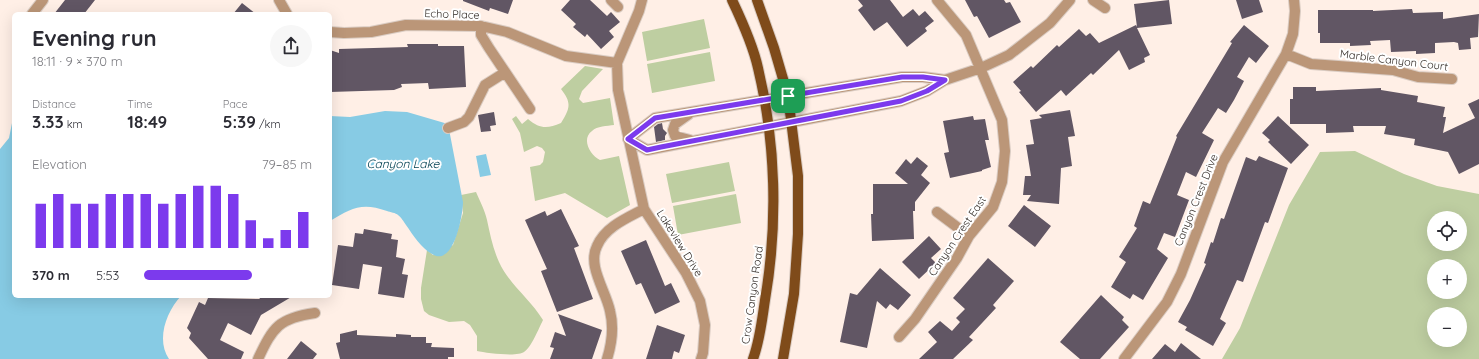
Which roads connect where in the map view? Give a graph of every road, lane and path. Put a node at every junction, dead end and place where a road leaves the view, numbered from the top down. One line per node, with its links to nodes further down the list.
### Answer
1 (43, 0): 11 (street)
2 (279, 0): 12 (street)
3 (642, 0): 16 (street)
4 (732, 0): 22 (main road, Crow Canyon Road)
5 (757, 0): 21 (main road)
6 (937, 0): 17 (street, Canyon Crest East)
7 (1070, 0): 17 (street)
8 (1093, 0): 10 (street)
9 (1294, 0): 15 (street, Canyon Crest Drive)
10 (1105, 8)
11 (34, 12)
12 (286, 12)
13 (481, 26): 14 (street, Echo Place); 16 (street, Echo Place); 18 (street)
14 (332, 32)
15 (1286, 54): 19 (street, Marble Canyon Court); 40 (street, Canyon Crest Drive)
16 (617, 63): 28 (street, Lakeview Drive)
17 (981, 68): 20 (street); 32 (street, Canyon Crest East)
18 (504, 72): 23 (street); 27 (street)
19 (1452, 79)
20 (945, 80): 21 (street); 25 (street)
21 (788, 96): 22 (street); 25 (main road)
22 (764, 99): 24 (street); 26 (main road, Crow Canyon Road)
23 (530, 109)
24 (695, 111): 28 (street); 29 (street)
25 (791, 121): 26 (street); 39 (main road)
26 (768, 127): 29 (street); 38 (main road, Crow Canyon Road)
27 (448, 128)
28 (628, 139): 29 (street); 30 (street, Lakeview Drive)
29 (693, 141)
30 (644, 209): 36 (street); 37 (street, Lakeview Drive)
31 (937, 212): 32 (street)
32 (969, 236): 34 (street, Canyon Crest East)
33 (315, 313): 35 (street)
34 (899, 338)
35 (258, 359)
36 (607, 359)
37 (701, 359)
38 (753, 359)
39 (783, 359)
40 (1124, 359)

